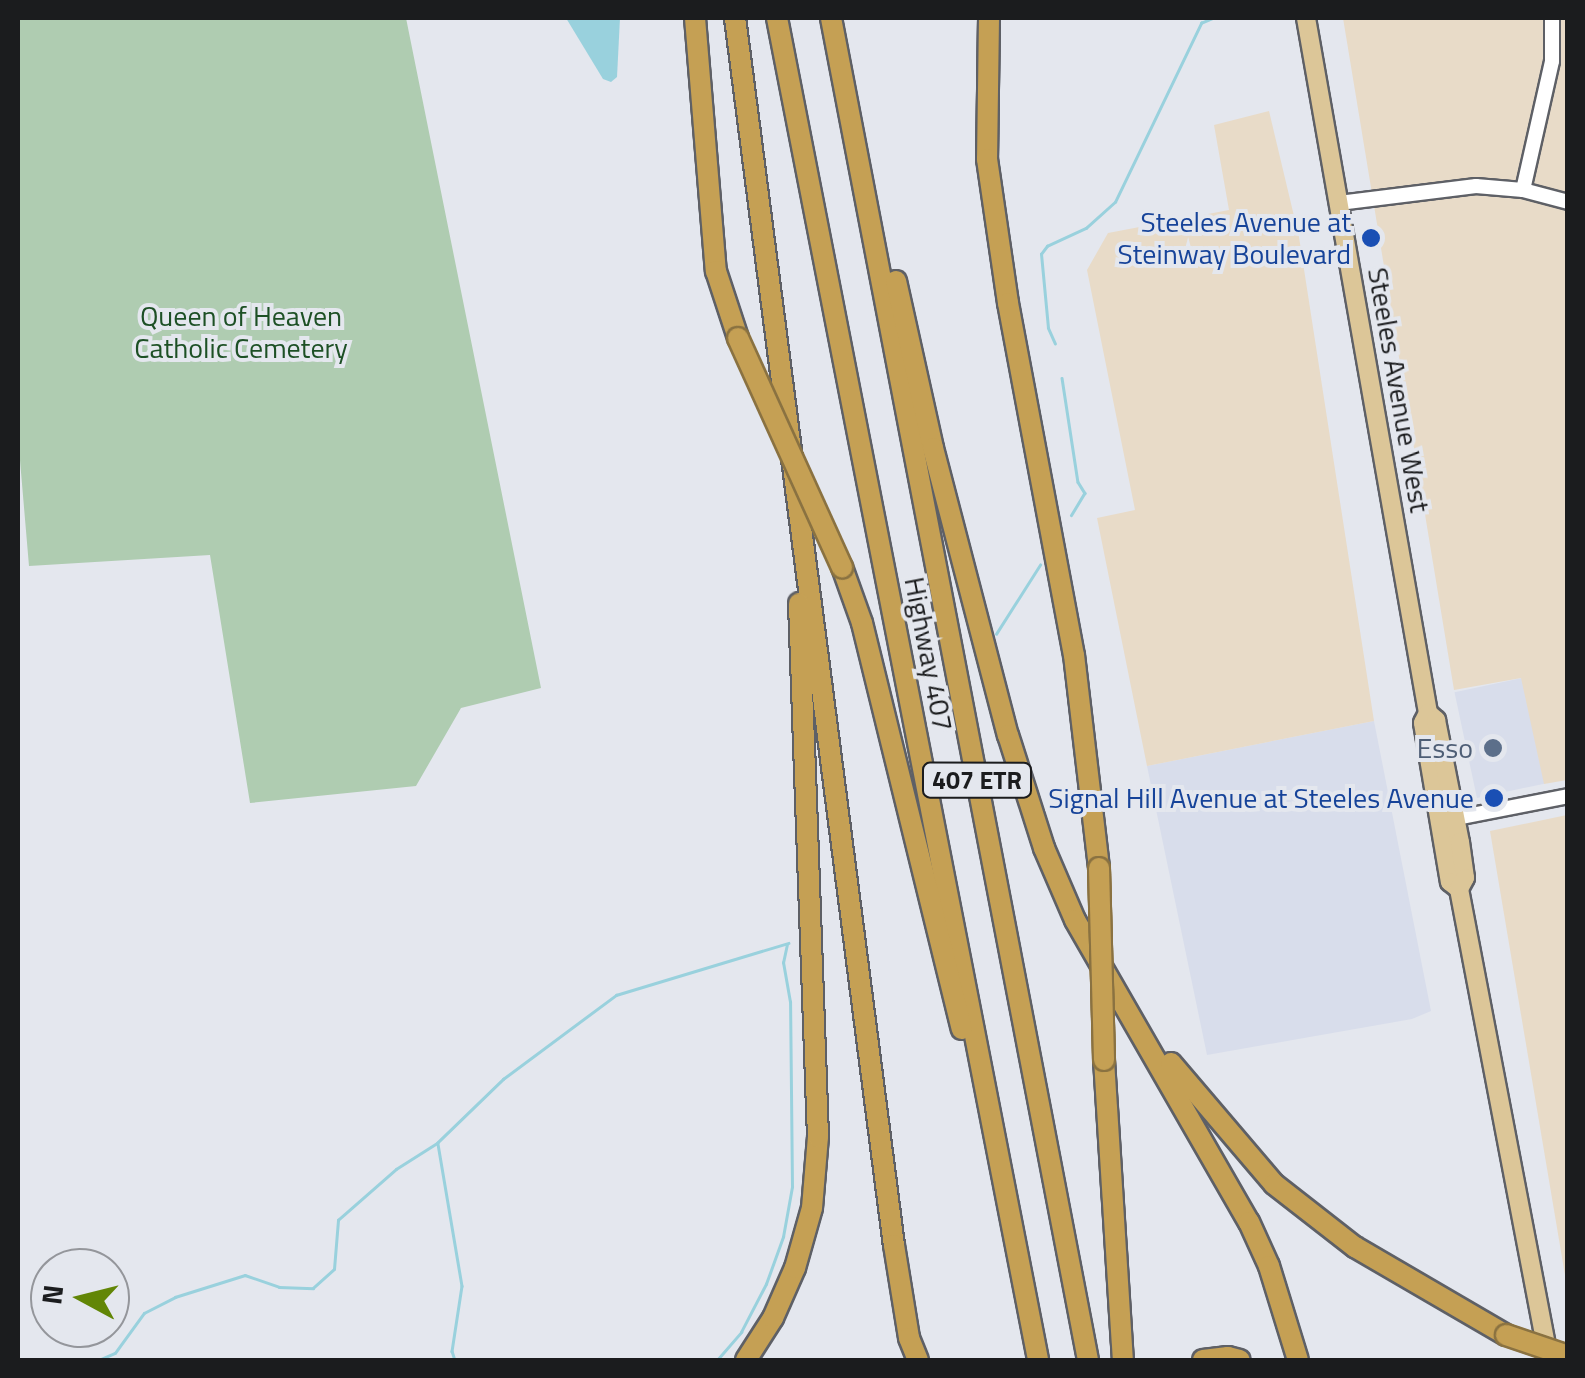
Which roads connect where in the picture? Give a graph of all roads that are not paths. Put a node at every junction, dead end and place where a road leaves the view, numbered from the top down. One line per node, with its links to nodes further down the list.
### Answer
1 (695, 18): 16 (highway, bridge)
2 (736, 18): 12 (highway)
3 (777, 18): 16 (highway, Highway 407 / 407 ETR)
4 (830, 18): 9 (highway, Highway 407 / 407 ETR)
5 (989, 18): 22 (highway, bridge)
6 (1306, 18): 11 (main road, Steeles Avenue West)
7 (1552, 18): 8 (street)
8 (1523, 190): 10 (street); 11 (street)
9 (869, 199): 15 (highway); 21 (highway, Highway 407 / 407 ETR)
10 (1568, 202)
11 (1339, 203): 14 (main road, Steeles Avenue West)
12 (802, 531): 18 (highway); 19 (highway)
13 (1568, 796): 14 (street)
14 (1448, 820): 26 (main road, Steeles Avenue West)
15 (1132, 1021): 17 (highway, bridge); 25 (highway)
16 (980, 1064): 20 (highway, Highway 407 / 407 ETR)
17 (1568, 1356)
18 (746, 1360)
19 (918, 1360)
20 (1038, 1360)
21 (1088, 1360)
22 (1123, 1360)
23 (1203, 1360): 24 (highway)
24 (1240, 1360)
25 (1298, 1360)
26 (1549, 1360)

